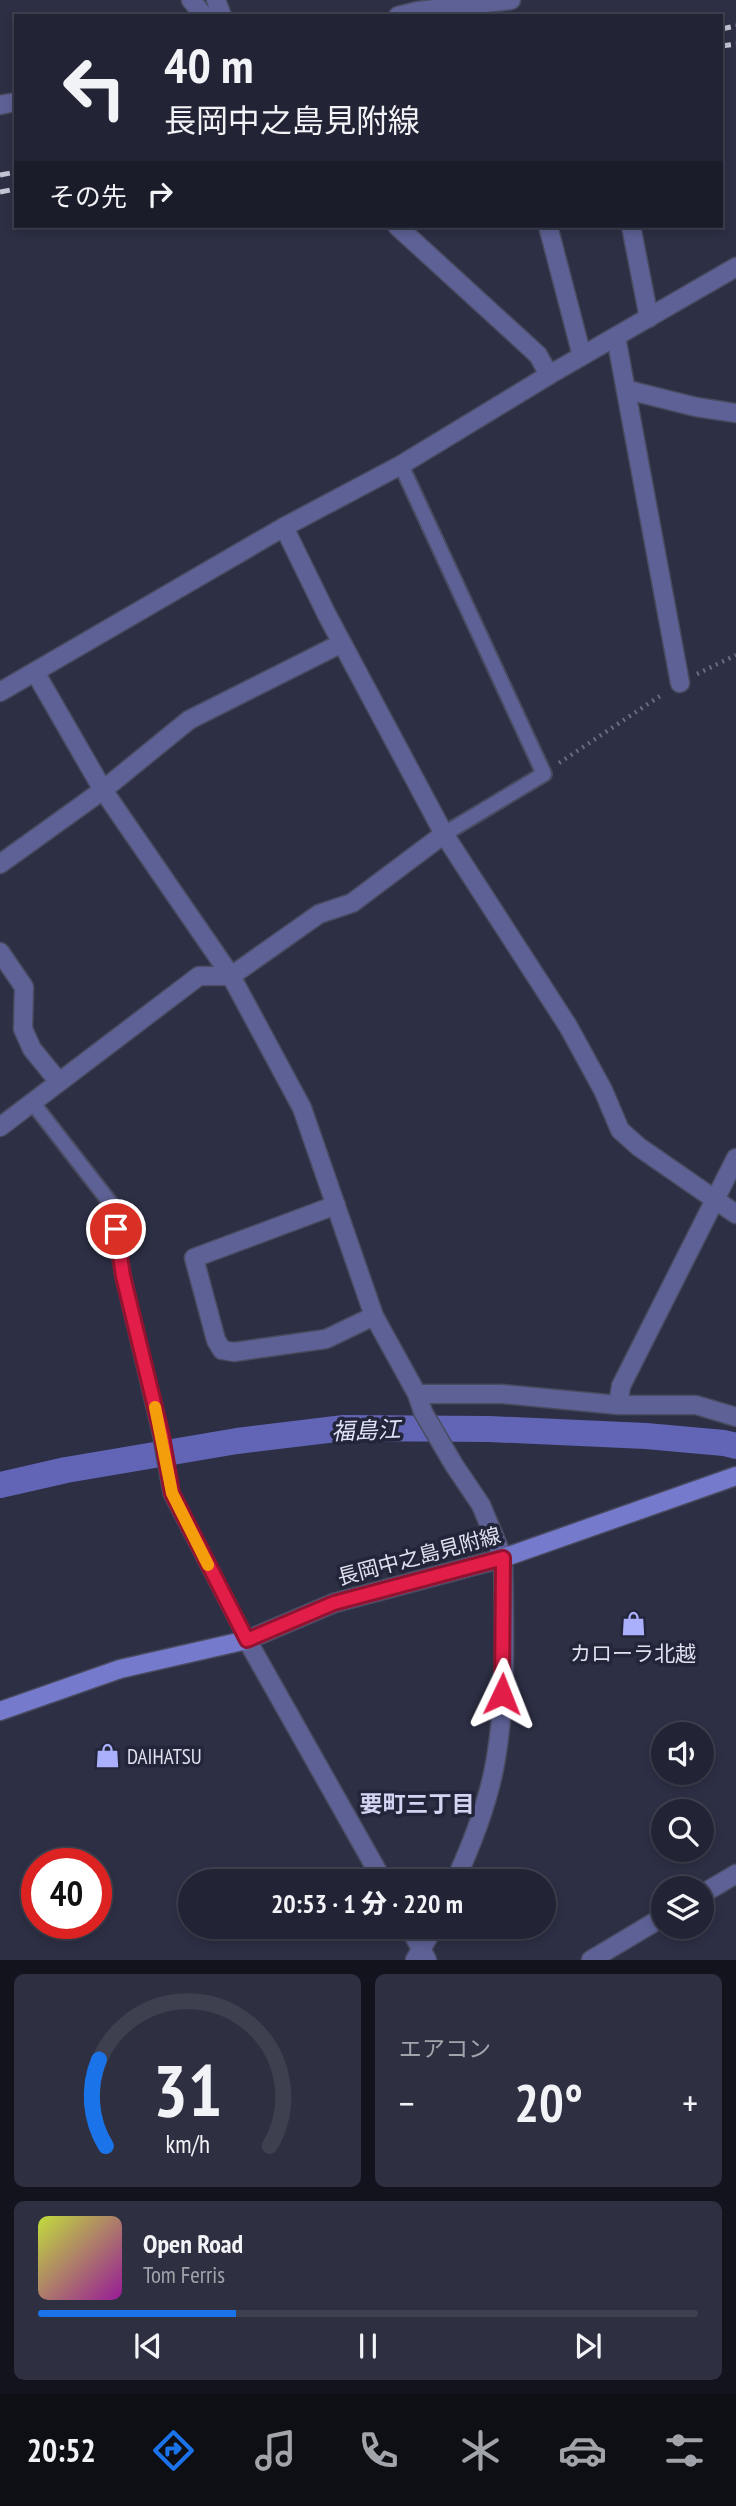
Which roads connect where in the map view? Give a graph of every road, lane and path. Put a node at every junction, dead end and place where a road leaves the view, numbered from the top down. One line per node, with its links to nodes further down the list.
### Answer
1 (191, 0): 4 (street)
2 (511, 0): 3 (street)
3 (416, 5)
4 (202, 14)
5 (399, 228): 12 (street)
6 (549, 228): 11 (street)
7 (631, 228): 9 (street)
8 (736, 267): 9 (street)
9 (649, 318): 10 (street)
10 (616, 337): 11 (street); 13 (street)
11 (582, 356): 12 (street)
12 (549, 375): 15 (street)
13 (628, 390): 14 (street); 20 (street)
14 (736, 413)
15 (401, 465): 16 (street); 22 (lane)
16 (284, 527): 17 (street); 19 (street)
17 (342, 643): 23 (street); 24 (street)
18 (736, 655): 20 (path)
19 (35, 672): 21 (street); 23 (street)
20 (680, 682): 22 (path)
21 (0, 692)
22 (544, 774): 24 (lane)
23 (103, 790): 25 (street); 27 (street)
24 (444, 834): 27 (street); 32 (street)
25 (0, 863)
26 (0, 952): 28 (street)
27 (230, 976): 28 (street); 33 (street)
28 (59, 1082): 29 (street)
29 (32, 1102): 30 (street); 41 (lane)
30 (0, 1127)
31 (736, 1158): 32 (street)
32 (715, 1199): 34 (street); 37 (street)
33 (336, 1205): 35 (street); 35 (street)
34 (736, 1214)
35 (374, 1316): 36 (street)
36 (417, 1394): 37 (street); 40 (street)
37 (618, 1405): 38 (street)
38 (736, 1417)
39 (733, 1477): 40 (main road, 長岡中之島見附線)
40 (503, 1558): 41 (main road, 長岡中之島見附線); 44 (street)
41 (247, 1640): 42 (main road, 長岡中之島見附線); 43 (street)
42 (0, 1711)
43 (376, 1869)
44 (460, 1869)
45 (736, 1874): 46 (street)
46 (714, 1887)
47 (651, 1924): 51 (street)
48 (414, 1939): 50 (street)
49 (428, 1939): 50 (street)
50 (421, 1957)
51 (591, 1960)

